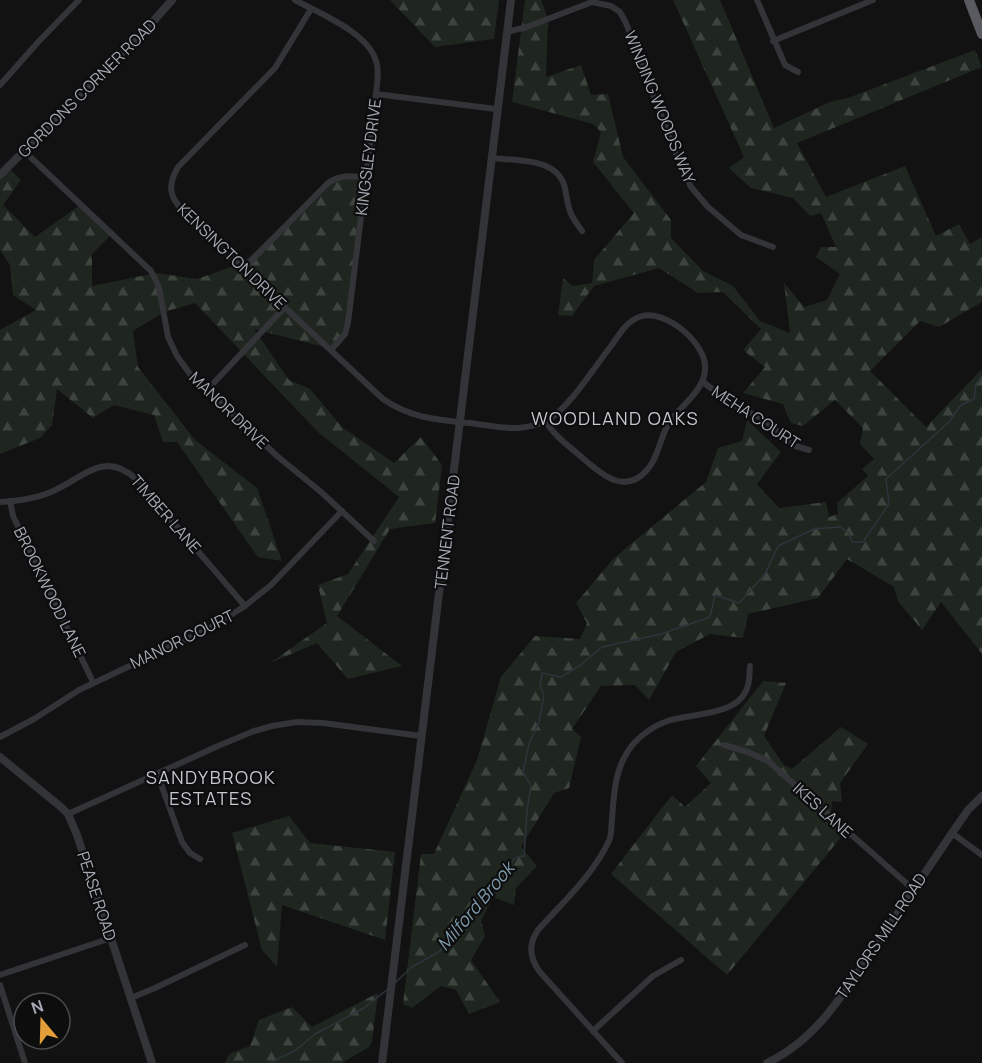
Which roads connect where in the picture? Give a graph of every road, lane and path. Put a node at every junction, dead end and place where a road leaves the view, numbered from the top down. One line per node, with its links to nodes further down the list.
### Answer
1 (79, 0): 13 (street)
2 (172, 0): 16 (street, GORDONS CORNER ROAD)
3 (295, 0): 8 (street, KINGSLEY DRIVE)
4 (511, 0): 9 (street, TENNENT ROAD)
5 (757, 0): 11 (street)
6 (873, 0): 11 (street)
7 (969, 0): 10 (highway)
8 (310, 9): 14 (street, KINGSLEY DRIVE); 22 (street, KENSINGTON DRIVE)
9 (507, 32): 15 (street, TENNENT ROAD); 21 (street, WINDING WOODS WAY)
10 (982, 34)
11 (773, 41): 12 (street)
12 (798, 72)
13 (0, 86)
14 (376, 94): 15 (street); 19 (street, KINGSLEY DRIVE)
15 (496, 109): 17 (street, TENNENT ROAD)
16 (24, 151): 18 (street, GORDONS CORNER ROAD); 26 (street, MANOR DRIVE)
17 (491, 158): 20 (street); 27 (street, TENNENT ROAD)
18 (0, 175)
19 (366, 177): 22 (street); 24 (street, KINGSLEY DRIVE)
20 (582, 231)
21 (773, 247)
22 (244, 268): 23 (street, KENSINGTON DRIVE)
23 (285, 307): 24 (street, KENSINGTON DRIVE); 26 (street)
24 (331, 350): 27 (street, KENSINGTON DRIVE)
25 (703, 382): 28 (street); 28 (street); 29 (street, MEHA COURT)
26 (207, 390): 32 (street, MANOR DRIVE)
27 (459, 422): 28 (street, KENSINGTON DRIVE); 37 (street, TENNENT ROAD)
28 (546, 422)
29 (809, 450)
30 (10, 501): 31 (street, TIMBER LANE); 34 (street, TIMBER LANE); 36 (street, BROOKWOOD LANE)
31 (0, 502)
32 (342, 510): 33 (street, MANOR DRIVE); 34 (street, MANOR COURT)
33 (374, 541)
34 (245, 606): 36 (street, MANOR COURT)
35 (750, 666): 56 (street)
36 (93, 682): 38 (street, MANOR COURT)
37 (421, 736): 41 (street); 59 (street, TENNENT ROAD)
38 (0, 737)
39 (724, 745): 47 (street, IKES LANE)
40 (0, 757): 43 (street, PEASE ROAD)
41 (157, 773): 43 (street); 46 (street)
42 (982, 796): 44 (street, TAYLORS MILL ROAD)
43 (68, 814): 48 (street, PEASE ROAD)
44 (952, 833): 45 (street); 47 (street, TAYLORS MILL ROAD)
45 (982, 855)
46 (200, 859)
47 (914, 890): 61 (street, TAYLORS MILL ROAD)
48 (111, 938): 51 (street); 53 (street, PEASE ROAD)
49 (244, 945): 53 (street)
50 (681, 960): 56 (street)
51 (0, 975)
52 (0, 985): 54 (street)
53 (130, 998): 58 (street, PEASE ROAD)
54 (7, 1008): 55 (street); 57 (street)
55 (0, 1010)
56 (593, 1031): 60 (street)
57 (25, 1063)
58 (152, 1063)
59 (382, 1063)
60 (622, 1063)
61 (767, 1063)

